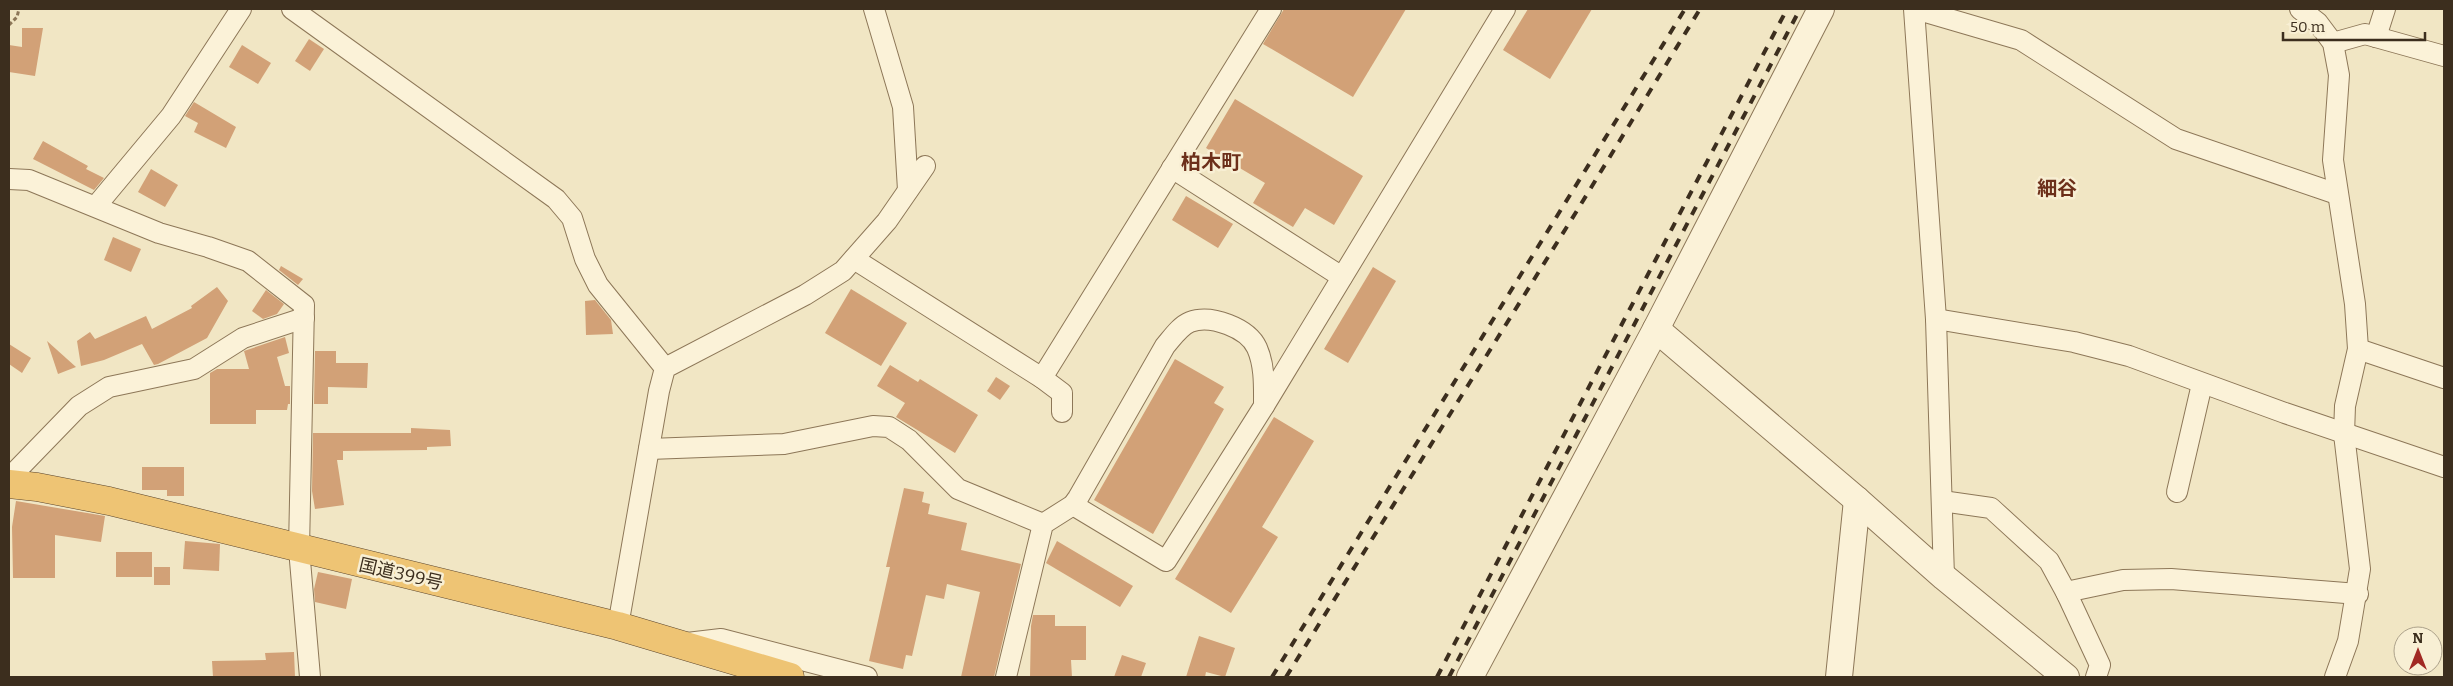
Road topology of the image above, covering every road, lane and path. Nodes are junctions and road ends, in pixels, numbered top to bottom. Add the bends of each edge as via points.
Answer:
1 (19, 9) edge
2 (241, 9) edge
3 (292, 9) edge
4 (874, 9) edge
5 (1271, 9) edge
6 (1506, 9) edge
7 (1821, 9) edge
8 (1914, 9) edge
9 (2300, 9) edge
10 (2385, 9) edge
11 (9, 25) edge
12 (2376, 37) junction
13 (2333, 43) junction
14 (2444, 56) edge
15 (925, 166) dead end
16 (1172, 168) junction
17 (9, 179) edge
18 (908, 190) junction
19 (2337, 194) junction
20 (96, 206) junction
21 (854, 259) junction
22 (1342, 277) junction
23 (304, 318) junction
24 (1936, 319) junction
25 (1656, 329) junction
26 (2358, 349) junction
27 (665, 368) junction
28 (1042, 378) junction
29 (2444, 378) edge
30 (2202, 384) junction
31 (1264, 406) junction
32 (1062, 412) dead end
33 (2344, 434) junction
34 (649, 448) junction
35 (2444, 467) edge
36 (10, 484) edge
37 (2177, 492) dead end
38 (1857, 500) junction
39 (1942, 502) junction
40 (1073, 505) junction
41 (1043, 524) junction
42 (299, 549) junction
43 (1944, 577) junction
44 (2358, 594) junction
45 (2068, 596) junction
46 (618, 626) junction
47 (680, 644) junction
48 (310, 677) edge
49 (790, 677) edge
50 (868, 677) edge
51 (1006, 677) edge
52 (1470, 677) edge
53 (1839, 677) edge
54 (2066, 677) edge
55 (2096, 677) edge
56 (2335, 677) edge

1 - 11 path via 17,17
2 - 20 street via 171,116
3 - 27 street via 556,199 572,218 585,259 598,285
4 - 18 street via 903,107
5 - 16 street
6 - 22 street
7 - 25 street
8 - 19 street via 2021,40 2176,139
8 - 24 street
9 - 13 street via 2318,22
10 - 12 street
12 - 13 street via 2365,34
12 - 14 street
13 - 19 street via 2339,75 2333,160
15 - 18 street
16 - 22 street
16 - 28 street
17 - 20 street via 28,180
18 - 21 street via 887,221
19 - 26 street via 2355,304
20 - 23 street via 159,234 248,261 304,306
21 - 27 street via 844,271 805,295
21 - 28 street
22 - 31 street
23 - 36 street via 243,338 194,369 109,387 79,406 16,471
23 - 42 street
24 - 30 street via 2074,342 2129,356
24 - 39 street
25 - 38 street
25 - 52 street
26 - 29 street
26 - 33 street via 2345,406
27 - 34 street
28 - 32 street via 1062,393
30 - 33 street
30 - 37 street
31 - 40 street via 1166,561
31 - 40 street via 1263,367 1253,341 1242,331 1218,322 1190,322 1178,330 1165,346
33 - 35 street
33 - 44 street via 2360,569
34 - 41 street via 784,444 873,426 890,427 909,440 958,489
34 - 46 street
36 - 42 highway, 国道399号 via 109,501
38 - 43 street
38 - 53 street
39 - 43 street
39 - 45 street via 1991,508 2049,561
40 - 41 street
41 - 51 street
42 - 46 highway, 国道399号
42 - 48 street
43 - 54 street
44 - 45 street via 2171,579 2122,580 2066,592
44 - 56 street via 2348,641
45 - 55 street via 2100,666
46 - 47 highway, 国道399号
47 - 49 highway, 国道399号
47 - 50 street via 721,639

